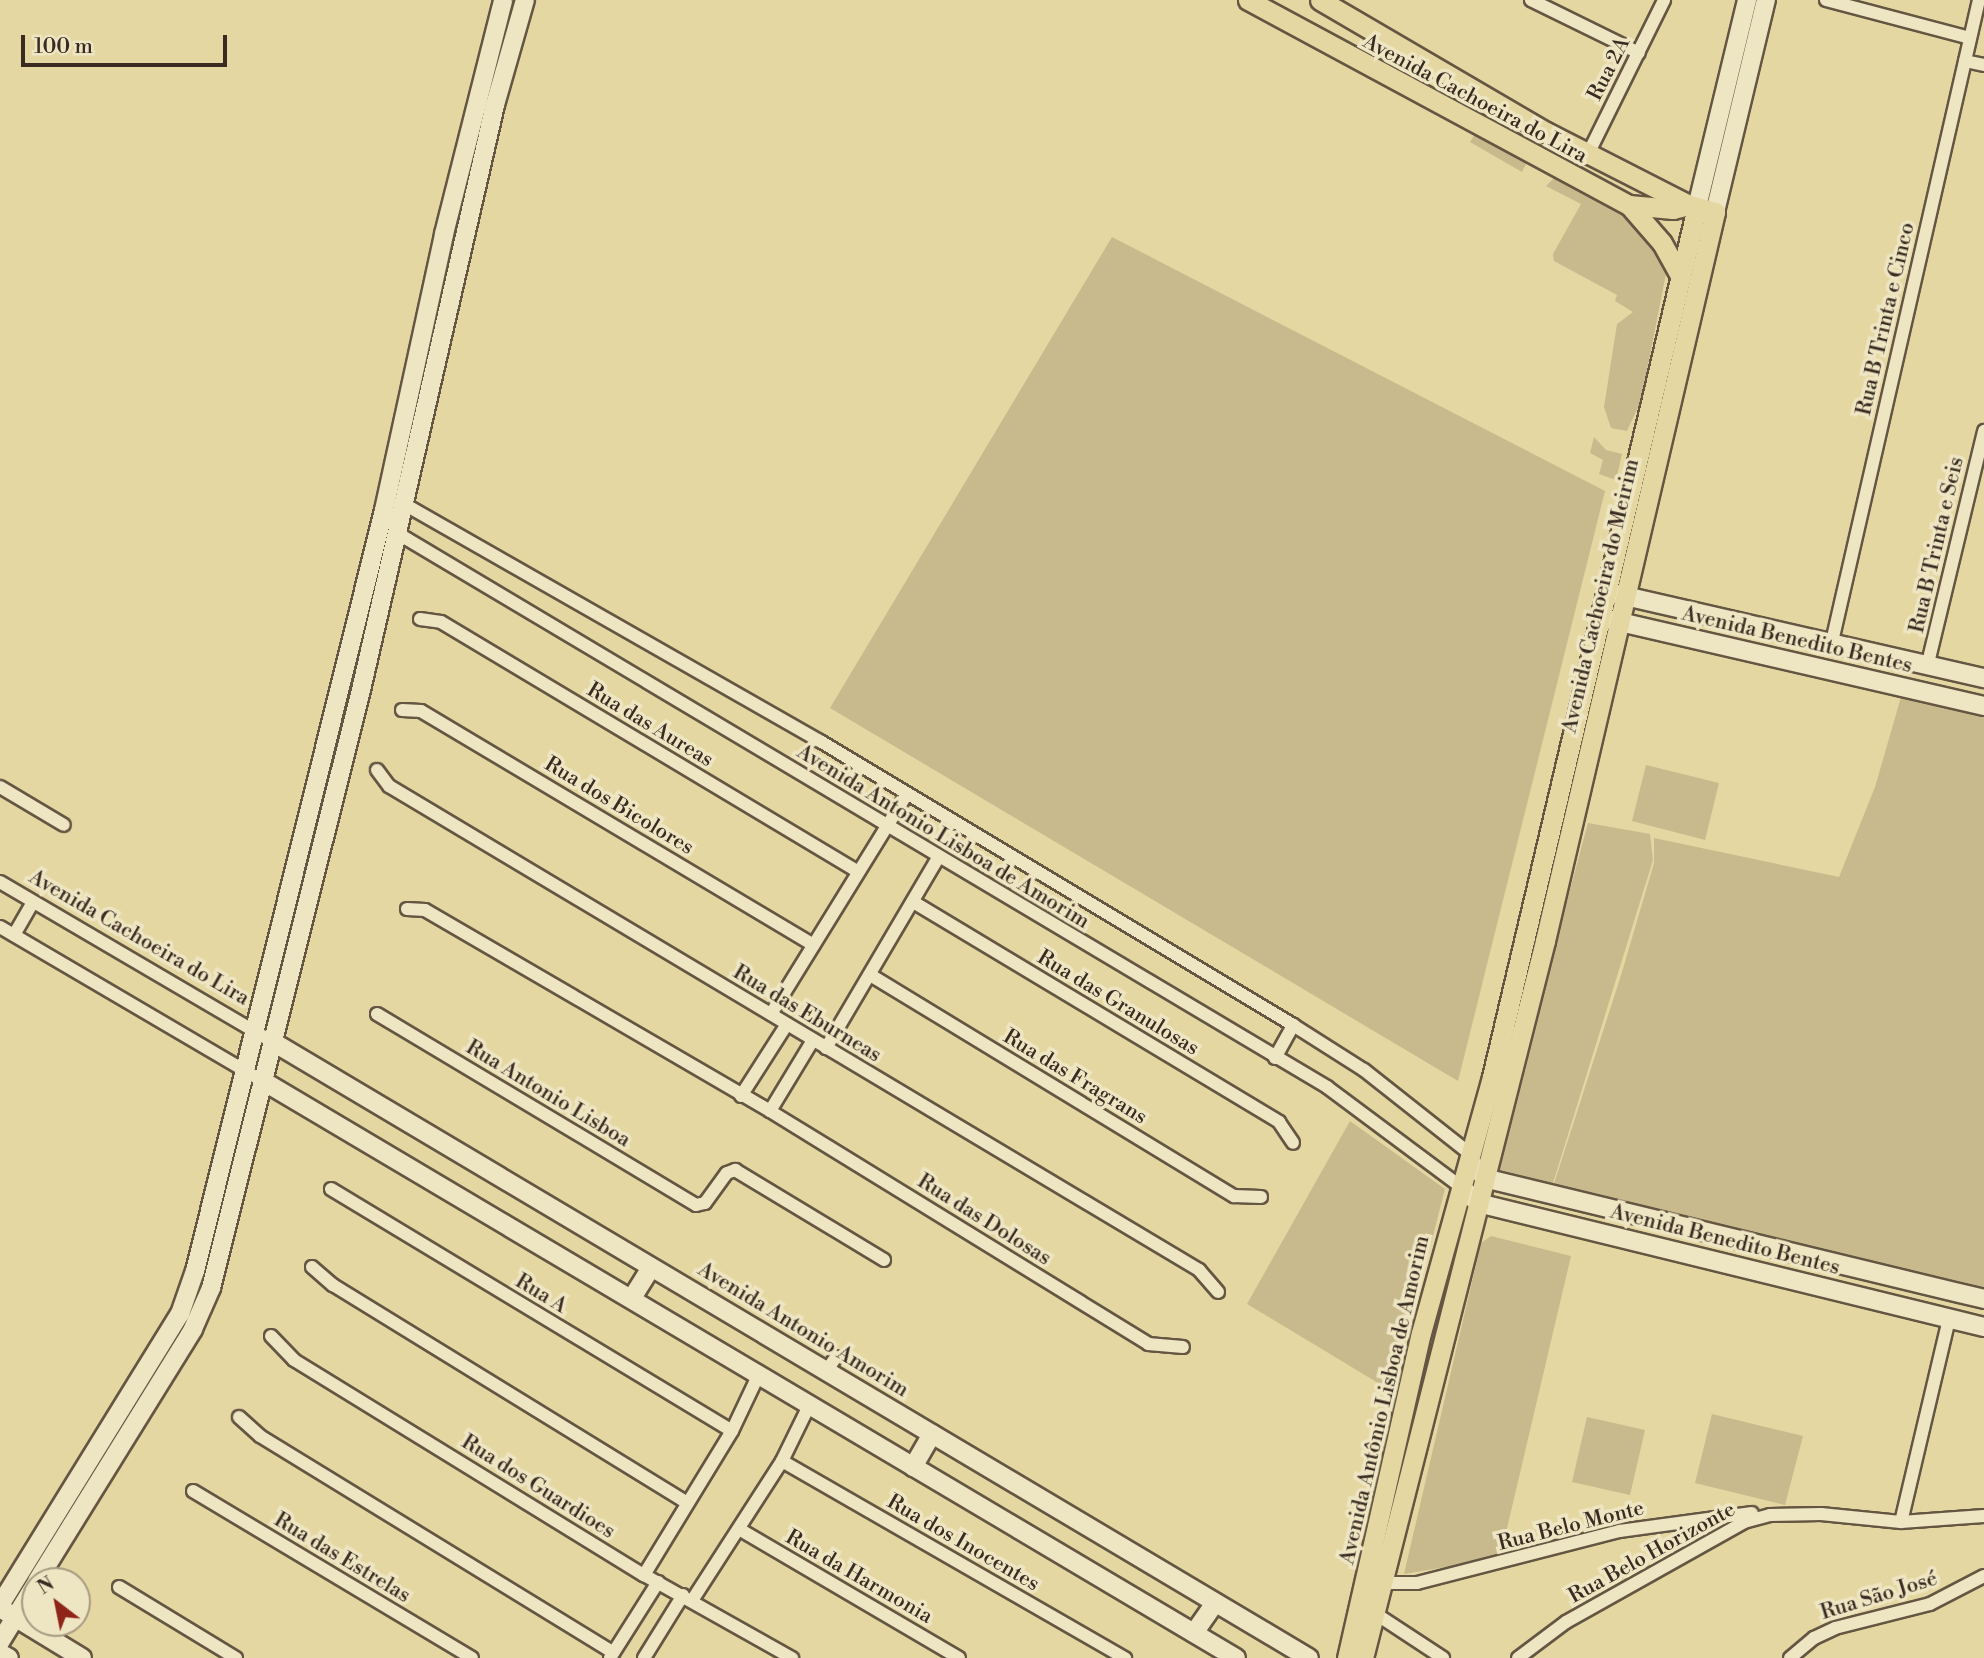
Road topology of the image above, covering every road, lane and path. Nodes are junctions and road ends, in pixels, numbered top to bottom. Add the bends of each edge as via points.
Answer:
1 (503, 0) edge
2 (526, 0) edge
3 (1248, 0) edge
4 (1320, 0) edge
5 (1531, 0) edge
6 (1664, 0) edge
7 (1747, 0) edge
8 (1766, 0) edge
9 (1826, 0) edge
10 (1979, 0) edge
11 (1970, 38) junction
12 (1639, 54) junction
13 (1965, 61) junction
14 (1984, 65) edge
15 (1588, 154) junction
16 (1649, 185) junction
17 (1632, 206) junction
18 (1700, 208) junction
19 (1679, 274) junction
20 (1984, 431) edge
21 (404, 504) junction
22 (397, 533) junction
23 (1615, 594) junction
24 (420, 619) dead end
25 (1608, 619) junction
26 (1831, 646) junction
27 (1927, 667) junction
28 (1983, 678) edge
29 (1980, 705) edge
30 (402, 710) dead end
31 (377, 769) dead end
32 (0, 787) edge
33 (908, 794) junction
34 (64, 825) dead end
35 (887, 827) junction
36 (938, 858) junction
37 (858, 872) junction
38 (0, 882) edge
39 (33, 902) junction
40 (915, 903) junction
41 (407, 909) dead end
42 (0, 927) edge
43 (14, 935) junction
44 (813, 945) junction
45 (872, 976) junction
46 (377, 1014) dead end
47 (771, 1014) junction
48 (787, 1024) junction
49 (1293, 1025) junction
50 (255, 1032) junction
51 (813, 1040) junction
52 (273, 1042) junction
53 (826, 1048) junction
54 (1275, 1058) junction
55 (246, 1070) junction
56 (263, 1081) junction
57 (741, 1096) junction
58 (770, 1111) junction
59 (1293, 1143) dead end
60 (1469, 1153) junction
61 (1484, 1178) junction
62 (1461, 1187) junction
63 (331, 1189) dead end
64 (1261, 1197) dead end
65 (1478, 1203) junction
66 (884, 1260) dead end
67 (312, 1267) dead end
68 (651, 1267) junction
69 (1218, 1292) dead end
70 (632, 1298) junction
71 (1984, 1300) edge
72 (1949, 1319) junction
73 (1984, 1327) edge
74 (271, 1336) dead end
75 (1182, 1347) dead end
76 (758, 1376) junction
77 (809, 1406) junction
78 (239, 1416) dead end
79 (732, 1431) junction
80 (932, 1434) junction
81 (782, 1461) junction
82 (913, 1467) junction
83 (194, 1492) dead end
84 (686, 1502) junction
85 (1770, 1515) junction
86 (1984, 1516) edge
87 (1901, 1522) junction
88 (739, 1529) junction
89 (46, 1567) edge
90 (644, 1574) junction
91 (1984, 1576) edge
92 (658, 1582) junction
93 (1381, 1583) junction
94 (119, 1587) dead end
95 (21, 1596) edge
96 (688, 1597) junction
97 (1215, 1603) junction
98 (5, 1610) edge
99 (1373, 1612) junction
100 (1194, 1633) junction
101 (0, 1642) edge
102 (0, 1653) edge
103 (612, 1655) edge
104 (9, 1658) edge
105 (82, 1658) edge
106 (236, 1658) edge
107 (471, 1658) edge
108 (644, 1658) edge
109 (792, 1658) edge
110 (959, 1658) edge
111 (1125, 1658) edge
112 (1236, 1658) edge
113 (1309, 1658) edge
114 (1347, 1658) edge
115 (1363, 1658) edge
116 (1443, 1658) edge
117 (1518, 1658) edge
118 (1790, 1658) edge

1 - 50 street
2 - 21 street via 495,105
3 - 17 main road, Avenida Cachoeira do Lira
4 - 15 main road, Avenida Cachoeira do Lira
5 - 12 street
6 - 12 street, Rua 2A
7 - 18 street, Avenida Cachoeira do Meirim
8 - 18 street, Avenida Cachoeira do Meirim
9 - 11 street
10 - 11 street, Rua B Trinta e Cinco
11 - 13 street, Rua B Trinta e Cinco
12 - 15 street, Rua 2A
13 - 14 street
13 - 26 street, Rua B Trinta e Cinco
15 - 16 main road, Avenida Cachoeira do Lira
16 - 17 main road via 1651,197
16 - 18 main road, Avenida Cachoeira do Lira
17 - 18 main road, Avenida Cachoeira do Lira
17 - 19 main road via 1662,243
18 - 19 main road, Avenida Cachoeira do Meirim
18 - 23 main road, Avenida Cachoeira do Meirim
19 - 23 main road, Avenida Cachoeira do Meirim
20 - 27 street, Rua B Trinta e Seis
21 - 22 street
21 - 33 street, Avenida Antonio Lisboa de Amorim
22 - 35 street, Avenida Antonio Lisboa de Amorim
22 - 52 street
23 - 25 main road, Avenida Cachoeira do Meirim
23 - 26 street, Avenida Benedito Bentes
24 - 37 street, Rua das Aureas via 441,622
25 - 29 street, Avenida Benedito Bentes
25 - 60 main road, Avenida Cachoeira do Meirim
25 - 61 main road, Avenida Cachoeira do Meirim via 1545,940
26 - 27 street, Avenida Benedito Bentes
27 - 28 street, Avenida Benedito Bentes
28 - 29 street
30 - 44 street, Rua dos Bicolores via 421,711
31 - 47 street, Rua das Eburneas via 389,786
32 - 34 street
33 - 35 street
33 - 49 street, Avenida Antonio Lisboa de Amorim
35 - 36 street, Avenida Antonio Lisboa de Amorim
35 - 37 street
36 - 40 street
36 - 54 street, Avenida Antonio Lisboa de Amorim
37 - 44 street
38 - 39 street, Avenida Cachoeira do Lira
39 - 43 street
39 - 50 street, Avenida Cachoeira do Lira
40 - 45 street
40 - 59 street, Rua das Granulosas via 1279,1122
41 - 57 street, Rua das Dolosas via 425,910
42 - 43 street
43 - 55 street
44 - 47 street
45 - 53 street
45 - 64 street, Rua das Fragrans via 1234,1196
46 - 66 street, Rua Antonio Lisboa via 699,1206 727,1172 735,1170
47 - 48 street, Rua das Eburneas
48 - 51 street, Rua das Eburneas
48 - 57 street
49 - 54 street
49 - 60 street, Avenida Antonio Lisboa de Amorim via 1364,1070
50 - 52 street, Avenida Cachoeira do Lira
50 - 55 street
51 - 53 street, Rua das Eburneas
51 - 58 street
52 - 56 street
52 - 68 street, Avenida Antonio Amorim
53 - 69 street, Rua das Eburneas via 1199,1270
54 - 62 street, Avenida Antonio Lisboa de Amorim via 1375,1120
55 - 56 street
55 - 98 street via 180,1314
56 - 70 street
56 - 89 street via 211,1289 193,1329
57 - 58 street, Rua das Dolosas
58 - 75 street, Rua das Dolosas via 1148,1344
60 - 61 street
60 - 62 main road, Avenida Antônio Lisboa de Amorim
61 - 65 main road, Avenida Cachoeira do Meirim
61 - 71 street, Avenida Benedito Bentes
62 - 65 street, Avenida Benedito Bentes
62 - 114 main road, Avenida Antônio Lisboa de Amorim via 1418,1345
63 - 79 street, Rua A
65 - 72 street, Avenida Benedito Bentes
65 - 93 main road, Avenida Antônio Lisboa de Amorim
67 - 84 street via 333,1285
68 - 70 street
68 - 80 street, Avenida Antonio Amorim via 831,1364
70 - 76 street
72 - 73 street, Avenida Benedito Bentes
72 - 87 street
74 - 90 street, Rua dos Guardioes via 294,1360
76 - 77 street
76 - 79 street
77 - 81 street
77 - 82 street
78 - 103 street via 260,1436
79 - 84 street
80 - 82 street
80 - 97 street, Avenida Antonio Amorim
81 - 88 street
81 - 111 street, Rua dos Inocentes
82 - 100 street
83 - 107 street, Rua das Estrelas
84 - 90 street
85 - 87 street, Rua Belo Horizonte via 1821,1514
85 - 93 street, Rua Belo Monte via 1730,1515 1620,1531 1427,1580
85 - 117 street, Rua Belo Horizonte via 1744,1521 1628,1585
86 - 87 street, Rua Belo Horizonte
88 - 96 street
88 - 110 street, Rua da Harmonia
90 - 92 street, Rua dos Guardioes
91 - 118 street, Rua São José via 1930,1604 1835,1628 1814,1637
92 - 96 street, Rua dos Guardioes
92 - 103 street
93 - 99 main road, Avenida Antônio Lisboa de Amorim
94 - 106 street
95 - 98 street
96 - 108 street
96 - 109 street, Rua dos Guardioes
97 - 100 street
97 - 113 street, Avenida Antonio Amorim
98 - 101 street
98 - 105 street
99 - 115 main road, Avenida Antônio Lisboa de Amorim
99 - 116 street
100 - 112 street
102 - 104 street

